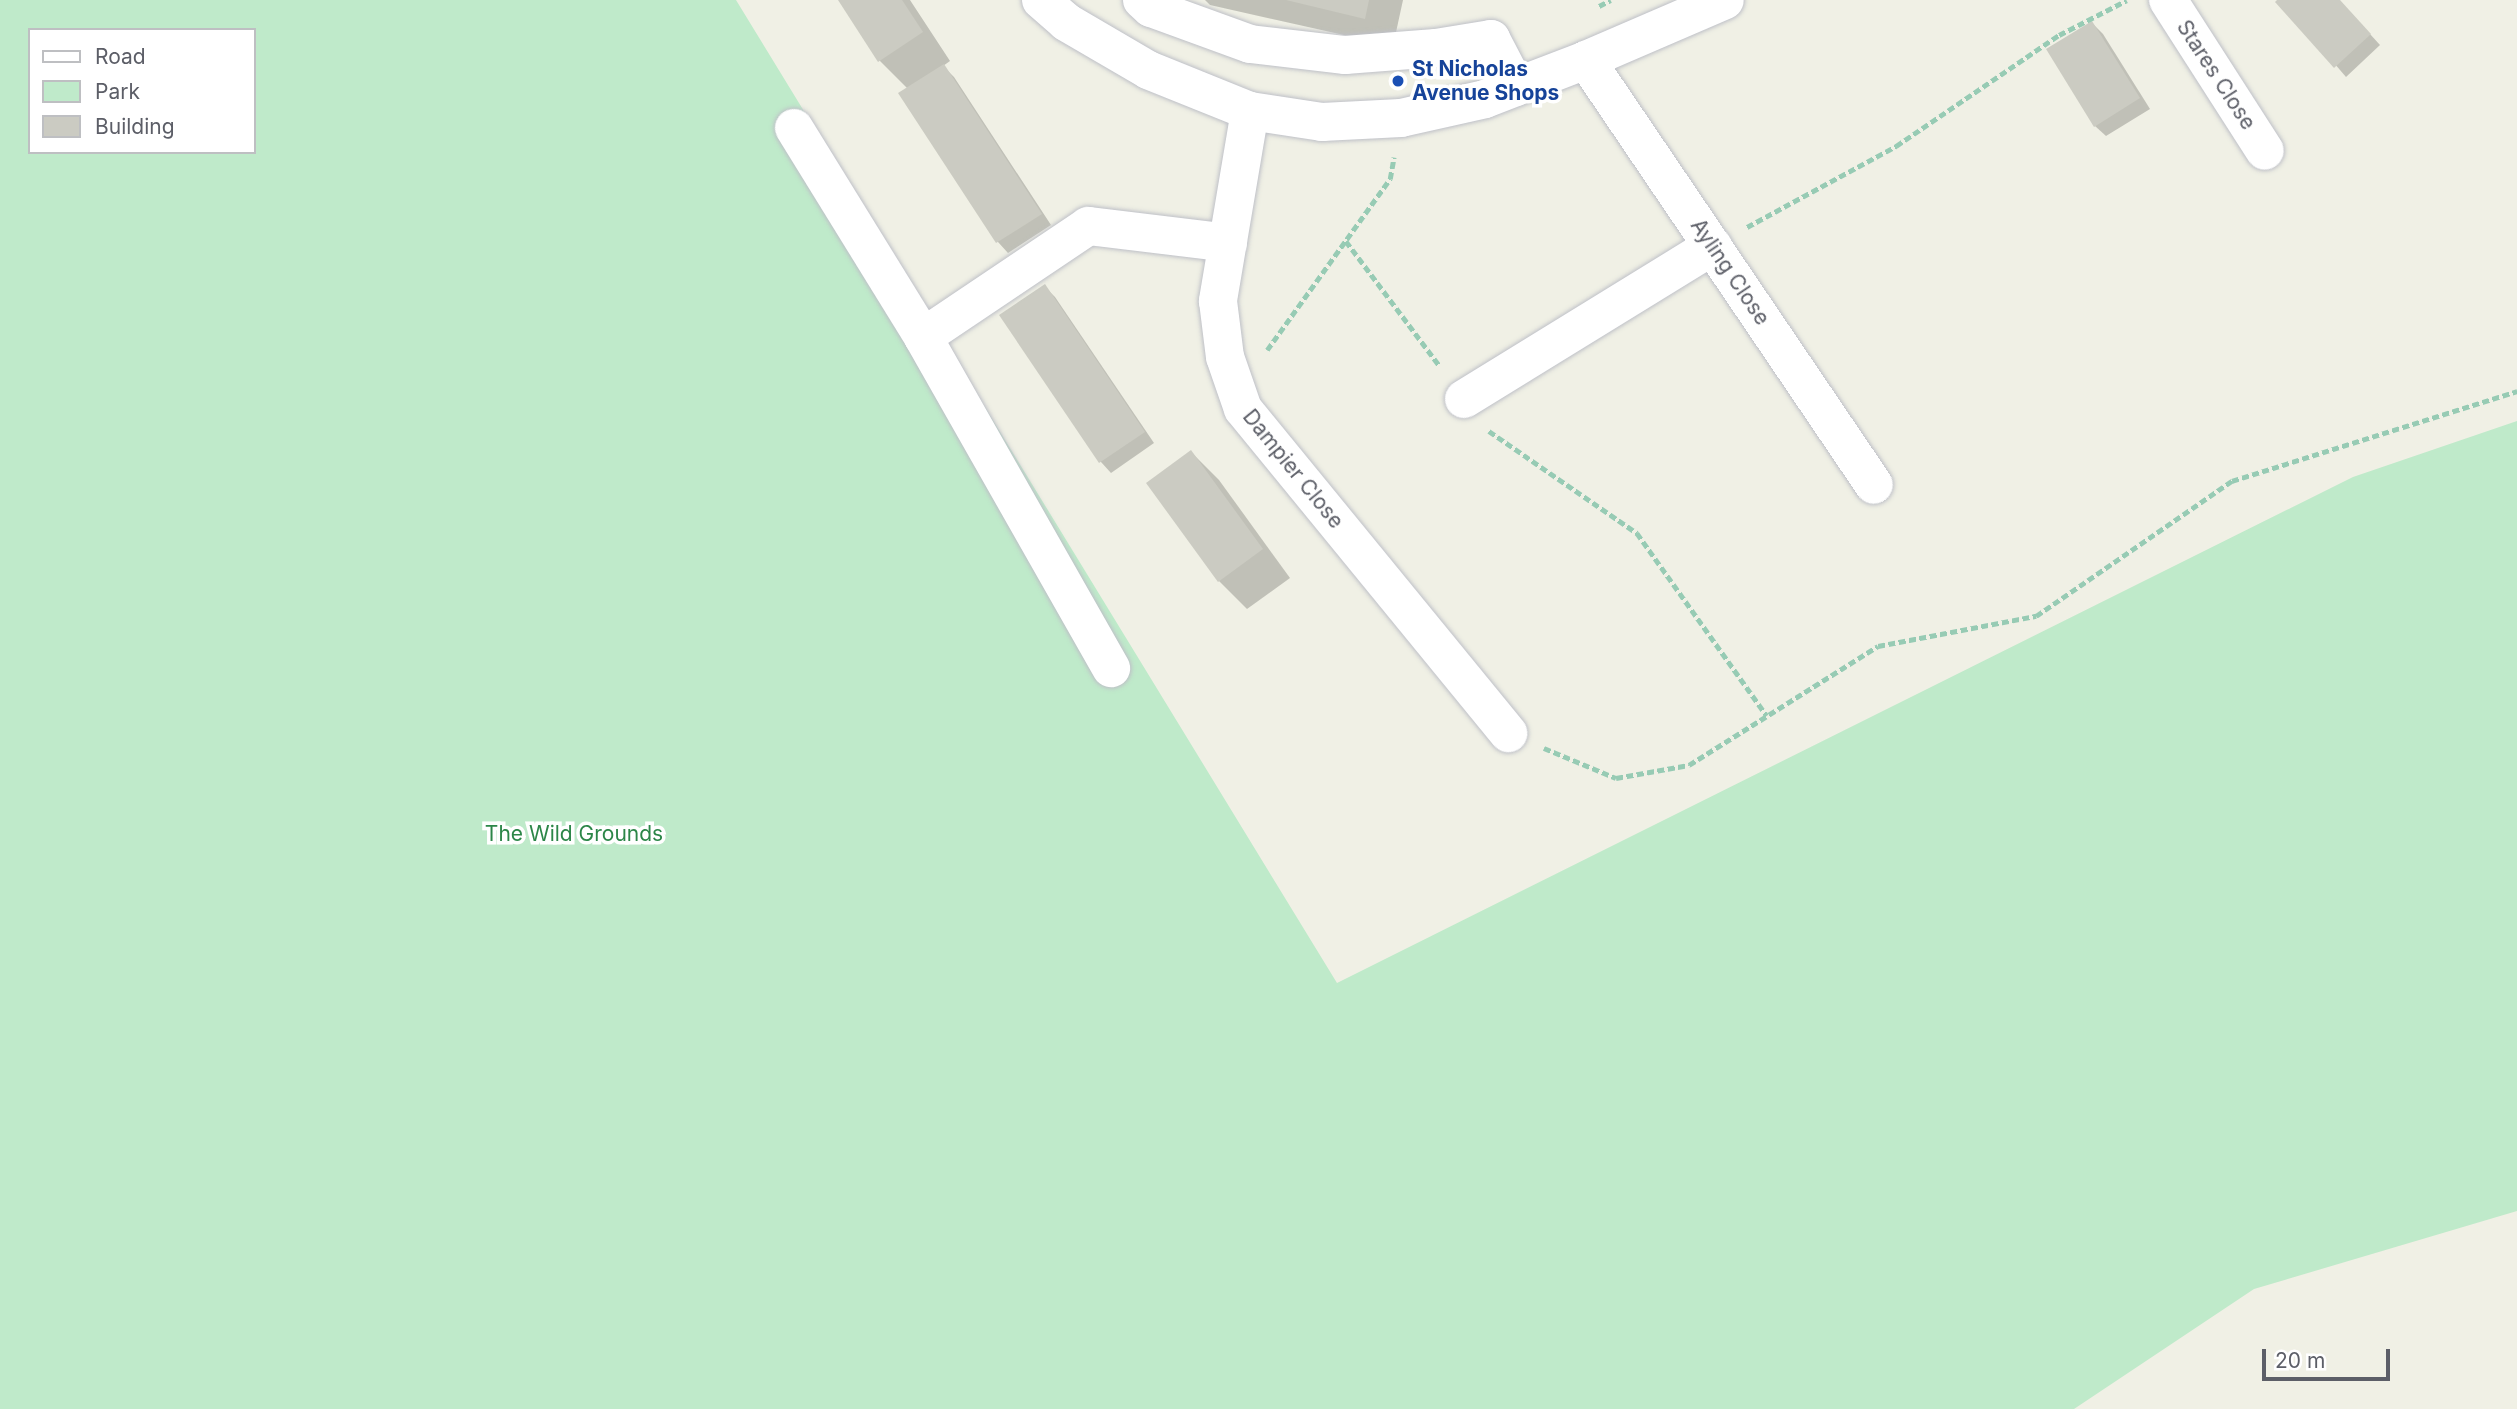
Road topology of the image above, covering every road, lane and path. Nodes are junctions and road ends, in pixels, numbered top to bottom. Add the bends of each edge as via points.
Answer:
1 (1041, 0) edge
2 (1142, 0) edge
3 (1725, 0) edge
4 (2127, 0) edge
5 (2168, 0) edge
6 (1586, 60) junction
7 (1516, 87) junction
8 (1251, 111) junction
9 (1401, 118) junction
10 (794, 128) dead end
11 (2265, 151) dead end
12 (1346, 241) junction
13 (1228, 243) junction
14 (1713, 246) junction
15 (923, 337) junction
16 (2517, 391) edge
17 (1237, 392) junction
18 (1464, 399) junction
19 (1874, 485) dead end
20 (1111, 668) dead end
21 (1767, 716) junction
22 (1508, 733) joint

1 - 8 street via 1066,22 1148,70
2 - 7 street via 1151,8 1250,44 1345,55 1491,39
3 - 6 street
4 - 14 path via 2059,35 1896,146
5 - 11 street, Stares Close
6 - 7 street
6 - 14 street, Ayling Close
7 - 9 street via 1485,99
8 - 9 street via 1322,122
8 - 13 street, Dampier Close
9 - 12 path via 1390,179
10 - 15 street
12 - 17 path
12 - 18 path
13 - 15 street via 1088,226
13 - 17 street, Dampier Close via 1218,301 1225,357
14 - 18 street
14 - 19 street, Ayling Close
15 - 20 street
16 - 21 path via 2232,481 2036,616 1878,646
17 - 22 street, Dampier Close via 1243,409
18 - 21 path via 1488,430 1637,533
21 - 22 path via 1689,765 1616,778

